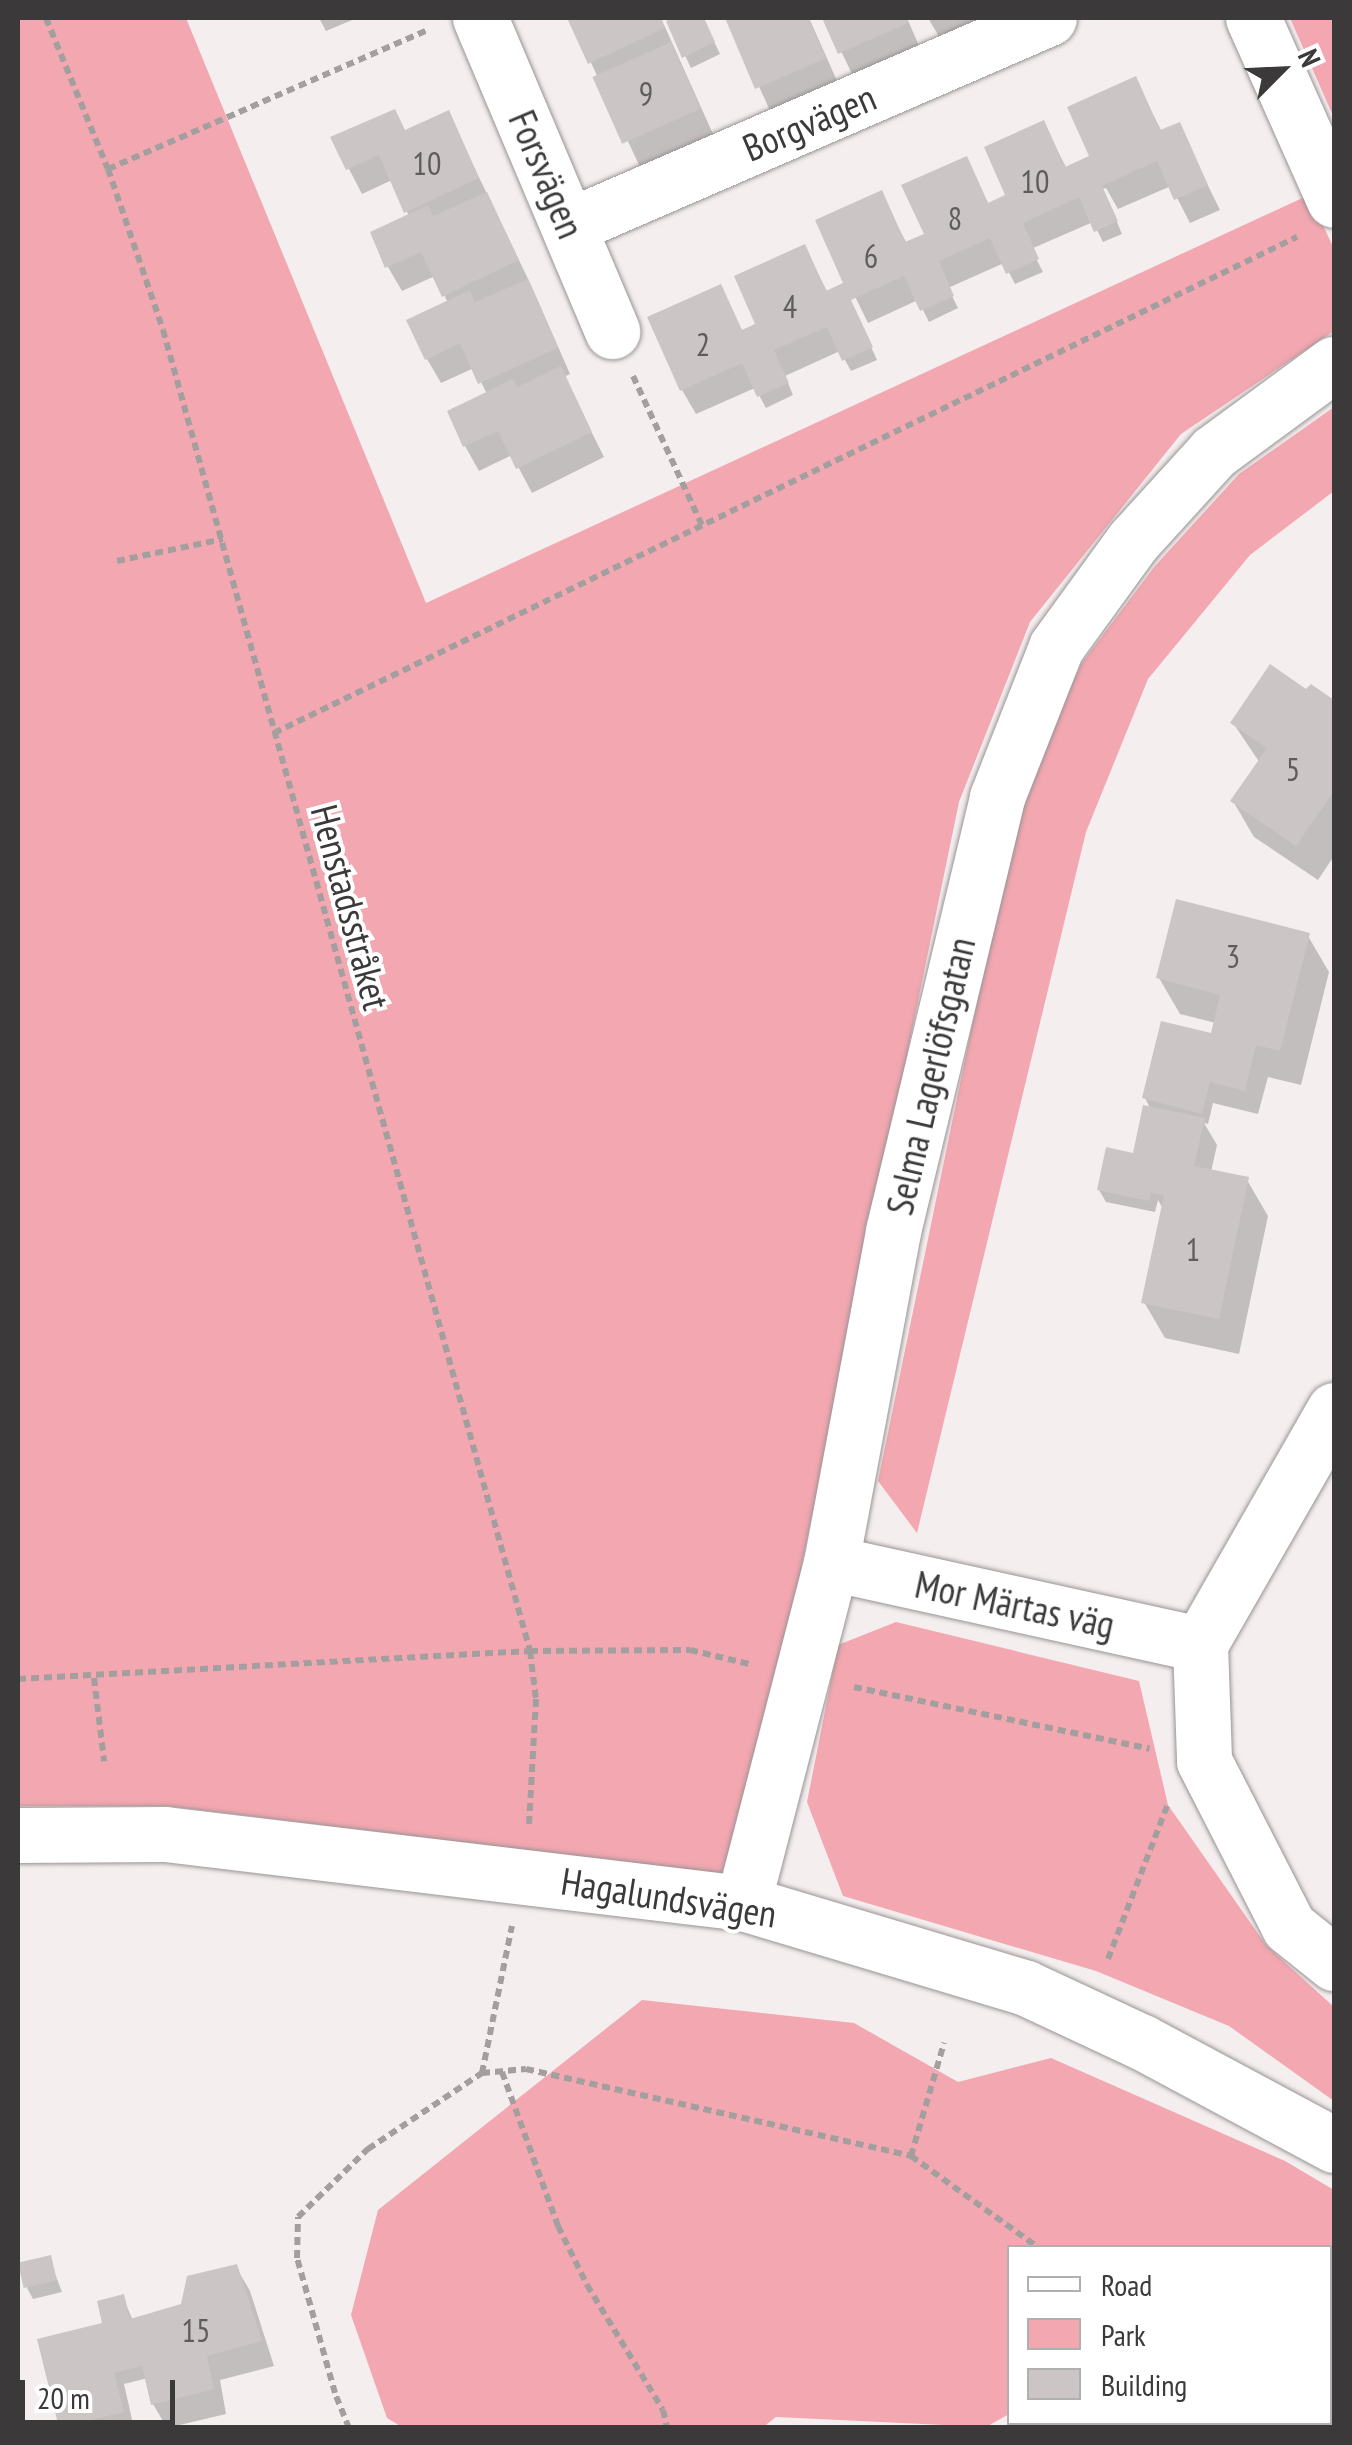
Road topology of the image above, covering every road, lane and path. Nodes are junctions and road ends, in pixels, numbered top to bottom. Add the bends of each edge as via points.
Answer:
1 (46, 18) edge
2 (1048, 18) edge
3 (1253, 18) edge
4 (458, 22) edge
5 (108, 169) junction
6 (1317, 218) edge
7 (570, 226) junction
8 (612, 331) joint
9 (1334, 364) edge
10 (702, 524) junction
11 (223, 539) junction
12 (117, 561) dead end
13 (274, 734) junction
14 (1334, 1410) edge
15 (831, 1564) junction
16 (1200, 1644) junction
17 (530, 1651) junction
18 (800, 1676) junction
19 (94, 1678) junction
20 (18, 1679) edge
21 (1195, 1759) junction
22 (104, 1761) dead end
23 (529, 1825) dead end
24 (18, 1835) edge
25 (743, 1903) junction
26 (513, 1920) dead end
27 (1108, 1959) dead end
28 (1334, 1963) edge
29 (944, 2042) dead end
30 (502, 2072) junction
31 (482, 2073) junction
32 (1334, 2145) edge
33 (911, 2156) junction
34 (1035, 2245) edge
35 (349, 2428) edge
36 (667, 2428) edge

1 - 5 path, Henstadsstråket
2 - 7 street, Borgvägen
3 - 6 street
4 - 5 path
4 - 7 street, Forsvägen
5 - 11 path, Henstadsstråket
6 - 10 path
7 - 8 street, Forsvägen
8 - 10 path
9 - 15 street, Selma Lagerlöfsgatan via 1214,452 1134,541 1056,647 997,797 894,1232
10 - 13 path
11 - 12 path
11 - 13 path, Henstadsstråket
13 - 17 path, Henstadsstråket
14 - 16 street
15 - 16 street, Mor Märtas väg
15 - 18 street, Selma Lagerlöfsgatan
16 - 21 street
17 - 18 path via 690,1650
17 - 19 path
17 - 23 path, Henstadsstråket via 536,1699
18 - 21 path
18 - 25 street, Selma Lagerlöfsgatan
19 - 20 path
19 - 22 path
21 - 27 path
21 - 28 street via 1289,1926
24 - 25 street, Hagalundsvägen via 166,1834
25 - 32 street, Hagalundsvägen via 1026,1988
26 - 31 path
29 - 33 path
30 - 31 path
30 - 33 path via 526,2069
30 - 36 path via 558,2226 663,2410
31 - 35 path via 368,2149 298,2216 297,2258
33 - 34 path

